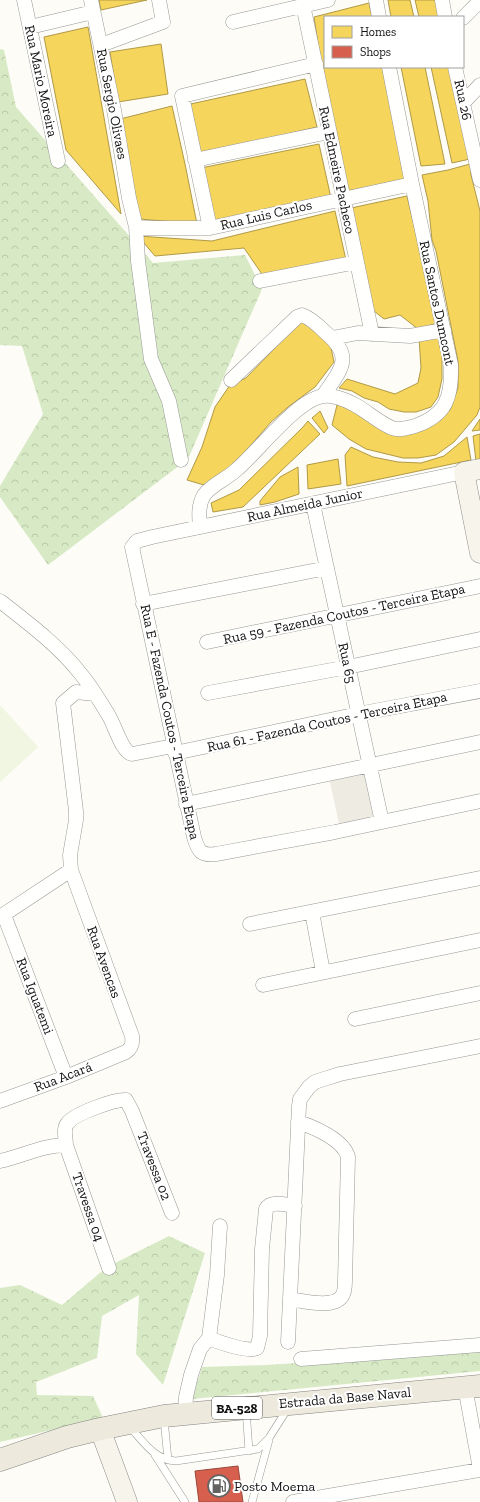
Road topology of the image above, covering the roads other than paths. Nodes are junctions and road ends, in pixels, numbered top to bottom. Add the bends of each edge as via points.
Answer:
1 (24, 0) edge
2 (159, 0) edge
3 (328, 0) edge
4 (376, 0) edge
5 (442, 0) edge
6 (480, 1) edge
7 (303, 5) junction
8 (92, 6) edge
9 (379, 16) edge
10 (445, 16) edge
11 (464, 17) edge
12 (233, 22) dead end
13 (30, 27) junction
14 (101, 45) junction
15 (316, 64) junction
16 (389, 68) edge
17 (455, 68) edge
18 (480, 85) edge
19 (463, 103) junction
20 (329, 132) junction
21 (195, 160) junction
22 (58, 162) dead end
23 (480, 177) edge
24 (412, 184) junction
25 (344, 198) junction
26 (136, 226) junction
27 (210, 228) junction
28 (357, 262) junction
29 (260, 281) dead end
30 (444, 330) junction
31 (372, 334) junction
32 (332, 338) junction
33 (231, 380) dead end
34 (322, 396) junction
35 (181, 460) dead end
36 (472, 471) edge
37 (313, 504) junction
38 (200, 527) junction
39 (132, 547) joint
40 (480, 553) edge
41 (327, 568) junction
42 (480, 586) edge
43 (0, 601) edge
44 (143, 604) junction
45 (337, 616) junction
46 (480, 639) edge
47 (207, 642) dead end
48 (348, 667) junction
49 (480, 691) edge
50 (208, 693) dead end
51 (95, 694) junction
52 (358, 714) junction
53 (480, 742) edge
54 (174, 749) junction
55 (370, 766) junction
56 (480, 801) edge
57 (186, 804) junction
58 (382, 822) junction
59 (71, 870) junction
60 (480, 878) edge
61 (312, 912) junction
62 (2, 916) edge
63 (250, 924) dead end
64 (480, 940) edge
65 (323, 972) junction
66 (263, 985) dead end
67 (480, 993) edge
68 (355, 1019) dead end
69 (480, 1046) edge
70 (126, 1052) joint
71 (66, 1077) junction
72 (0, 1101) edge
73 (298, 1122) junction
74 (66, 1145) junction
75 (0, 1161) edge
76 (295, 1206) junction
77 (172, 1213) dead end
78 (220, 1226) dead end
79 (109, 1268) dead end
80 (290, 1299) junction
81 (209, 1338) junction
82 (288, 1342) dead end
83 (480, 1345) edge
84 (301, 1359) dead end
85 (472, 1386) edge
86 (292, 1403) junction
87 (246, 1407) junction
88 (185, 1413) junction
89 (164, 1416) junction
90 (126, 1423) junction
91 (100, 1429) junction
92 (269, 1438) junction
93 (38, 1447) junction
94 (249, 1451) junction
95 (154, 1453) junction
96 (0, 1460) edge
97 (168, 1460) junction
98 (480, 1470) edge
99 (0, 1473) edge
100 (126, 1502) edge
101 (185, 1502) edge
102 (252, 1502) edge
103 (293, 1502) edge

1 - 13 street, Rua Mario Moreira
2 - 14 street via 163,22
3 - 7 street
4 - 9 street
5 - 10 street
6 - 11 street
7 - 12 street
7 - 15 street, Rua Edmeire Pacheco
8 - 13 street
8 - 14 street, Rua Sergio Olivaes
13 - 22 street, Rua Mario Moreira
14 - 26 street, Rua Sergio Olivaes
15 - 20 street, Rua Edmeire Pacheco
15 - 21 street via 182,96
16 - 24 street, Rua Santos Dumcont
17 - 19 street, Rua 26
18 - 19 street
19 - 23 street, Rua 26
20 - 21 street
20 - 25 street, Rua Edmeire Pacheco
21 - 27 street
24 - 25 street, Rua Luis Carlos
24 - 30 street, Rua Santos Dumcont
25 - 27 street, Rua Luis Carlos
25 - 28 street, Rua Edmeire Pacheco
26 - 27 street, Rua Luis Carlos
26 - 35 street via 151,359 169,401
28 - 29 street
28 - 31 street, Rua Edmeire Pacheco
30 - 31 street via 410,336
30 - 34 street, Rua Santos Dumcont via 451,365 450,389 444,408 429,421 398,430 347,400 329,395
31 - 32 street via 349,334
32 - 33 street via 304,316 300,316
32 - 34 street via 342,351 342,365
34 - 38 street via 314,398 297,411 235,471 205,494 199,511
36 - 37 street, Rua Almeida Junior
36 - 40 main road
37 - 38 street, Rua Almeida Junior
37 - 41 street, Rua 65
38 - 39 street, Rua Almeida Junior via 146,538
39 - 44 street, Rua E - Fazenda Coutos - Terceira Etapa
41 - 44 street
41 - 45 street, Rua 65
42 - 45 street, Rua 59 - Fazenda Coutos - Terceira Etapa
43 - 51 street via 30,624 74,665
44 - 54 street, Rua E - Fazenda Coutos - Terceira Etapa
45 - 47 street, Rua 59 - Fazenda Coutos - Terceira Etapa
45 - 48 street, Rua 65
46 - 48 street
48 - 50 street
48 - 52 street, Rua 65
49 - 52 street, Rua 61 - Fazenda Coutos - Terceira Etapa
51 - 54 street, Rua 61 - Fazenda Coutos - Terceira Etapa via 128,753
51 - 59 street, Rua Avencas via 76,692 63,703 76,811 70,855
52 - 54 street, Rua 61 - Fazenda Coutos - Terceira Etapa
52 - 55 street, Rua 65
53 - 55 street
54 - 57 street, Rua E - Fazenda Coutos - Terceira Etapa
55 - 57 street
55 - 58 street, Rua 65
56 - 58 street, Rua E - Fazenda Coutos - Terceira Etapa
57 - 58 street, Rua E - Fazenda Coutos - Terceira Etapa via 196,845 202,853 208,855
59 - 62 street
59 - 70 street, Rua Avencas via 132,1036 131,1047
60 - 61 street
61 - 63 street
61 - 65 street
62 - 71 street, Rua Iguatemi
64 - 65 street
65 - 66 street
67 - 68 street
69 - 73 street via 340,1074 315,1082 300,1099
70 - 71 street, Rua Acará
71 - 72 street, Rua Acará
73 - 76 street
73 - 80 street via 334,1140 347,1152 345,1281 343,1295 335,1302 328,1304
74 - 75 street via 55,1145
74 - 77 street, Travessa 02 via 67,1123 80,1115 122,1099 126,1100
74 - 79 street, Travessa 04
76 - 80 street
76 - 81 street via 272,1204 266,1209 262,1249 260,1336 257,1348 246,1349
78 - 81 street
80 - 82 street
81 - 88 street via 200,1349 186,1397
83 - 84 street
85 - 86 main road, Estrada da Base Naval / BA-528
85 - 98 street
86 - 87 main road, Estrada da Base Naval / BA-528
86 - 92 lane
87 - 88 main road, Estrada da Base Naval / BA-528
87 - 94 lane
88 - 89 main road, Estrada da Base Naval / BA-528
89 - 90 main road, Estrada da Base Naval / BA-528
89 - 97 lane
90 - 91 main road, Estrada da Base Naval / BA-528
90 - 95 lane
91 - 93 main road, Estrada da Base Naval / BA-528
91 - 100 main road
92 - 94 lane via 258,1449
92 - 102 lane
93 - 96 main road, Estrada da Base Naval / BA-528
93 - 99 main road
94 - 97 lane
95 - 97 lane
95 - 101 lane
98 - 103 street

